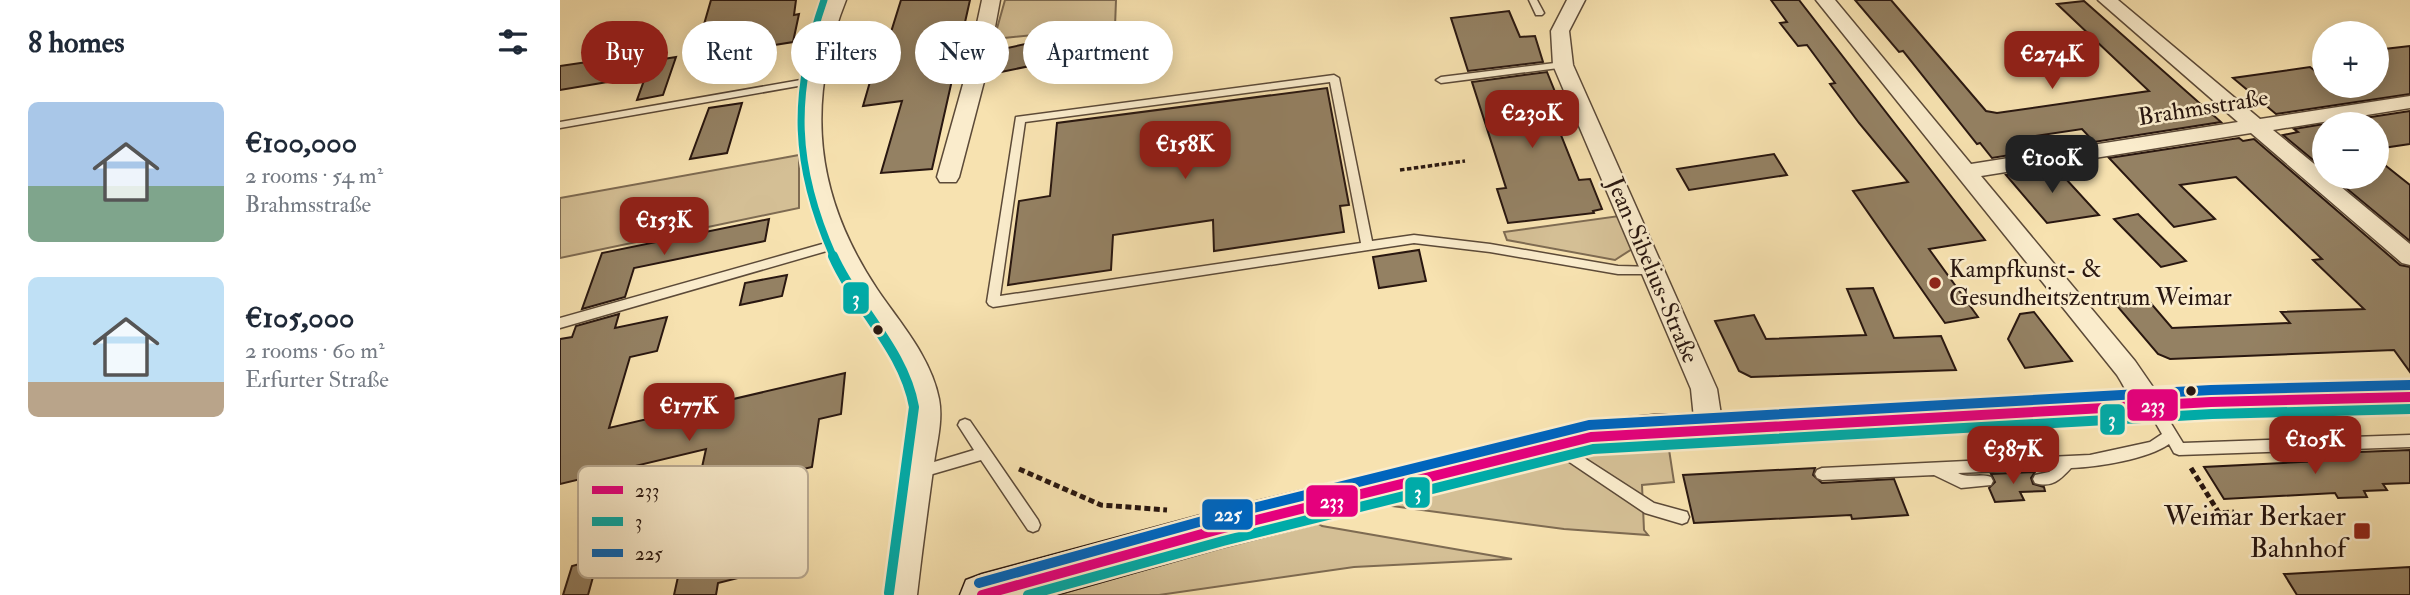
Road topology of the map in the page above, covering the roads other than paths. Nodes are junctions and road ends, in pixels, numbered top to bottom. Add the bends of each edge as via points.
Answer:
1 (837, 0) edge
2 (991, 0) edge
3 (1533, 0) edge
4 (1576, 0) edge
5 (1825, 0) edge
6 (2107, 0) edge
7 (1539, 13) dead end
8 (829, 21) edge
9 (1563, 65) junction
10 (1441, 80) dead end
11 (795, 84) edge
12 (812, 84) edge
13 (2410, 102) edge
14 (560, 125) edge
15 (2254, 126) junction
16 (1964, 172) junction
17 (948, 177) dead end
18 (840, 243) junction
19 (1367, 246) junction
20 (2410, 257) edge
21 (1655, 271) junction
22 (560, 323) edge
23 (2410, 397) edge
24 (2162, 421) junction
25 (965, 425) dead end
26 (1709, 428) junction
27 (2410, 441) edge
28 (1555, 445) junction
29 (984, 453) junction
30 (2067, 463) junction
31 (1935, 468) junction
32 (919, 472) junction
33 (1822, 474) dead end
34 (2040, 479) dead end
35 (1986, 481) dead end
36 (1682, 517) dead end
37 (1033, 525) dead end
38 (901, 595) edge
39 (982, 595) edge

1 - 8 street
2 - 17 street
3 - 7 lane
4 - 9 street, Jean-Sibelius-Straße via 1560,26 1557,43
5 - 16 street
6 - 15 street
9 - 10 lane
9 - 21 street, Jean-Sibelius-Straße
11 - 14 lane
12 - 18 street via 814,171
13 - 15 street, Brahmsstraße
15 - 16 street, Brahmsstraße
15 - 20 street
16 - 24 street via 2126,368
18 - 22 lane
18 - 32 street via 918,374 926,401
19 - 19 lane via 1334,78 1020,119 993,303
19 - 21 lane via 1414,239 1618,270
21 - 26 street, Jean-Sibelius-Straße via 1704,389
23 - 24 street via 2358,396
24 - 26 street
24 - 27 lane via 2179,450
24 - 30 lane via 2154,447
25 - 29 lane
26 - 28 street via 1621,433
28 - 36 lane via 1650,508
28 - 39 street via 1220,529
29 - 32 lane
29 - 37 lane
30 - 31 lane
30 - 34 lane via 2053,478
31 - 33 lane
31 - 35 lane via 1961,482
32 - 38 street

